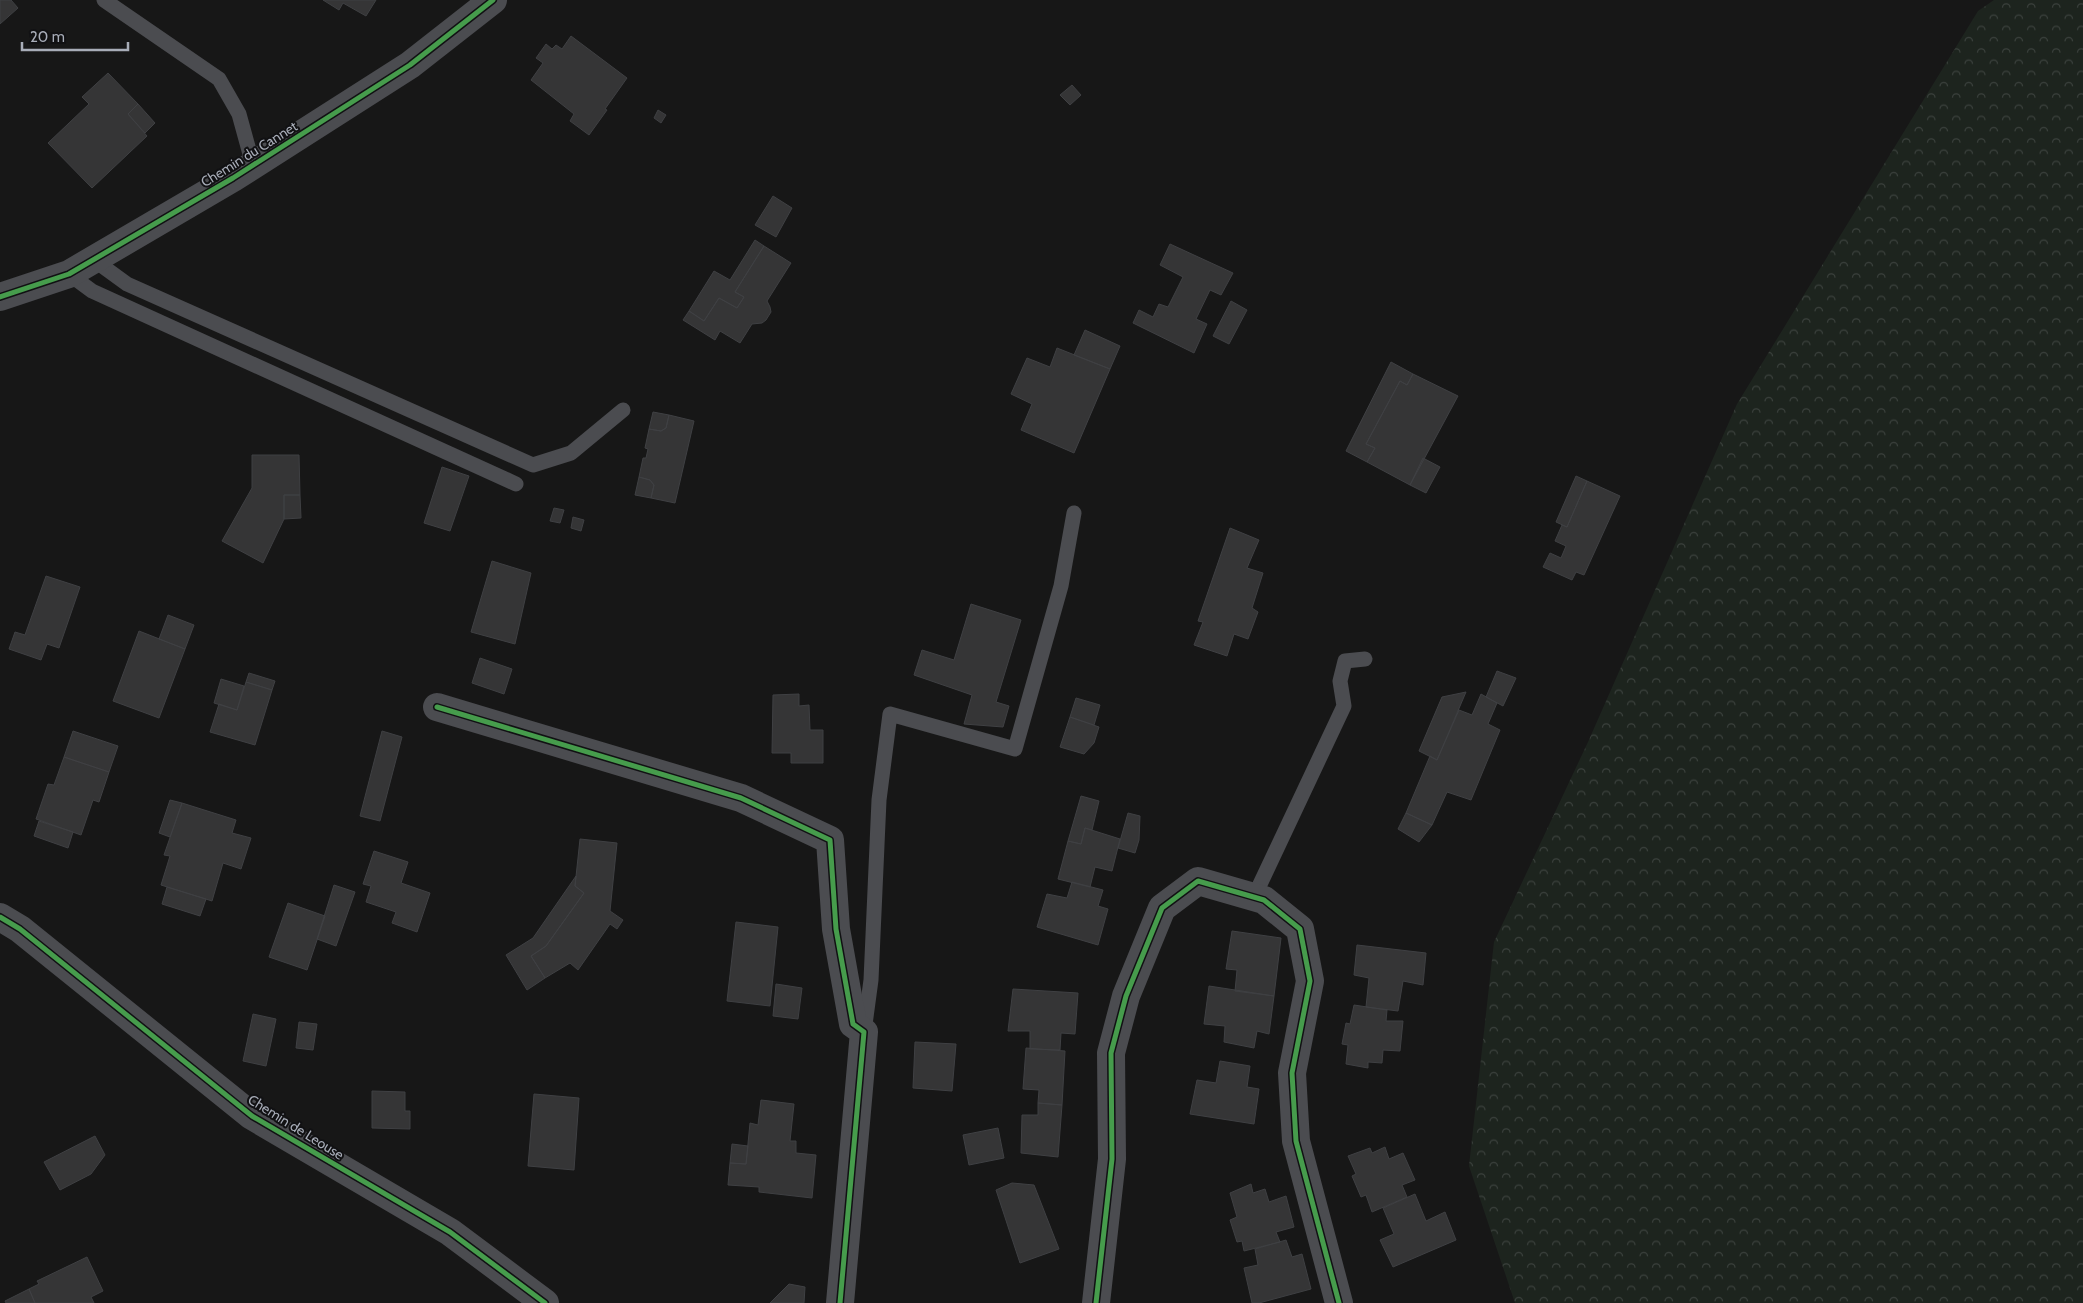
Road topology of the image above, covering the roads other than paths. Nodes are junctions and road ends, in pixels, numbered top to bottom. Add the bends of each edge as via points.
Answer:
1 (104, 0) edge
2 (493, 0) edge
3 (253, 165) junction
4 (94, 260) junction
5 (69, 274) junction
6 (0, 298) edge
7 (623, 410) dead end
8 (516, 484) dead end
9 (1074, 513) dead end
10 (1365, 659) dead end
11 (437, 707) dead end
12 (1254, 897) junction
13 (0, 917) edge
14 (864, 1032) junction
15 (545, 1303) edge
16 (840, 1303) edge
17 (1096, 1303) edge
18 (1339, 1303) edge

1 - 3 lane via 219,79 239,114
2 - 3 street, Chemin du Cannet via 410,65
3 - 4 street, Chemin du Cannet
4 - 5 street, Chemin du Cannet
4 - 7 lane via 127,284 533,465 571,453
5 - 6 street, Chemin du Cannet
5 - 8 lane via 92,291
9 - 14 lane via 1061,586 1015,749 890,714 879,800 872,980
10 - 12 lane via 1345,661 1340,681 1344,706
11 - 14 street via 740,798 830,840 836,929 853,1024
12 - 17 street via 1198,881 1162,908 1126,996 1111,1052 1112,1159
12 - 18 street via 1264,900 1300,929 1310,981 1292,1073 1296,1140
13 - 15 street, Chemin de Leouse via 20,929 252,1116 450,1232
14 - 16 street

